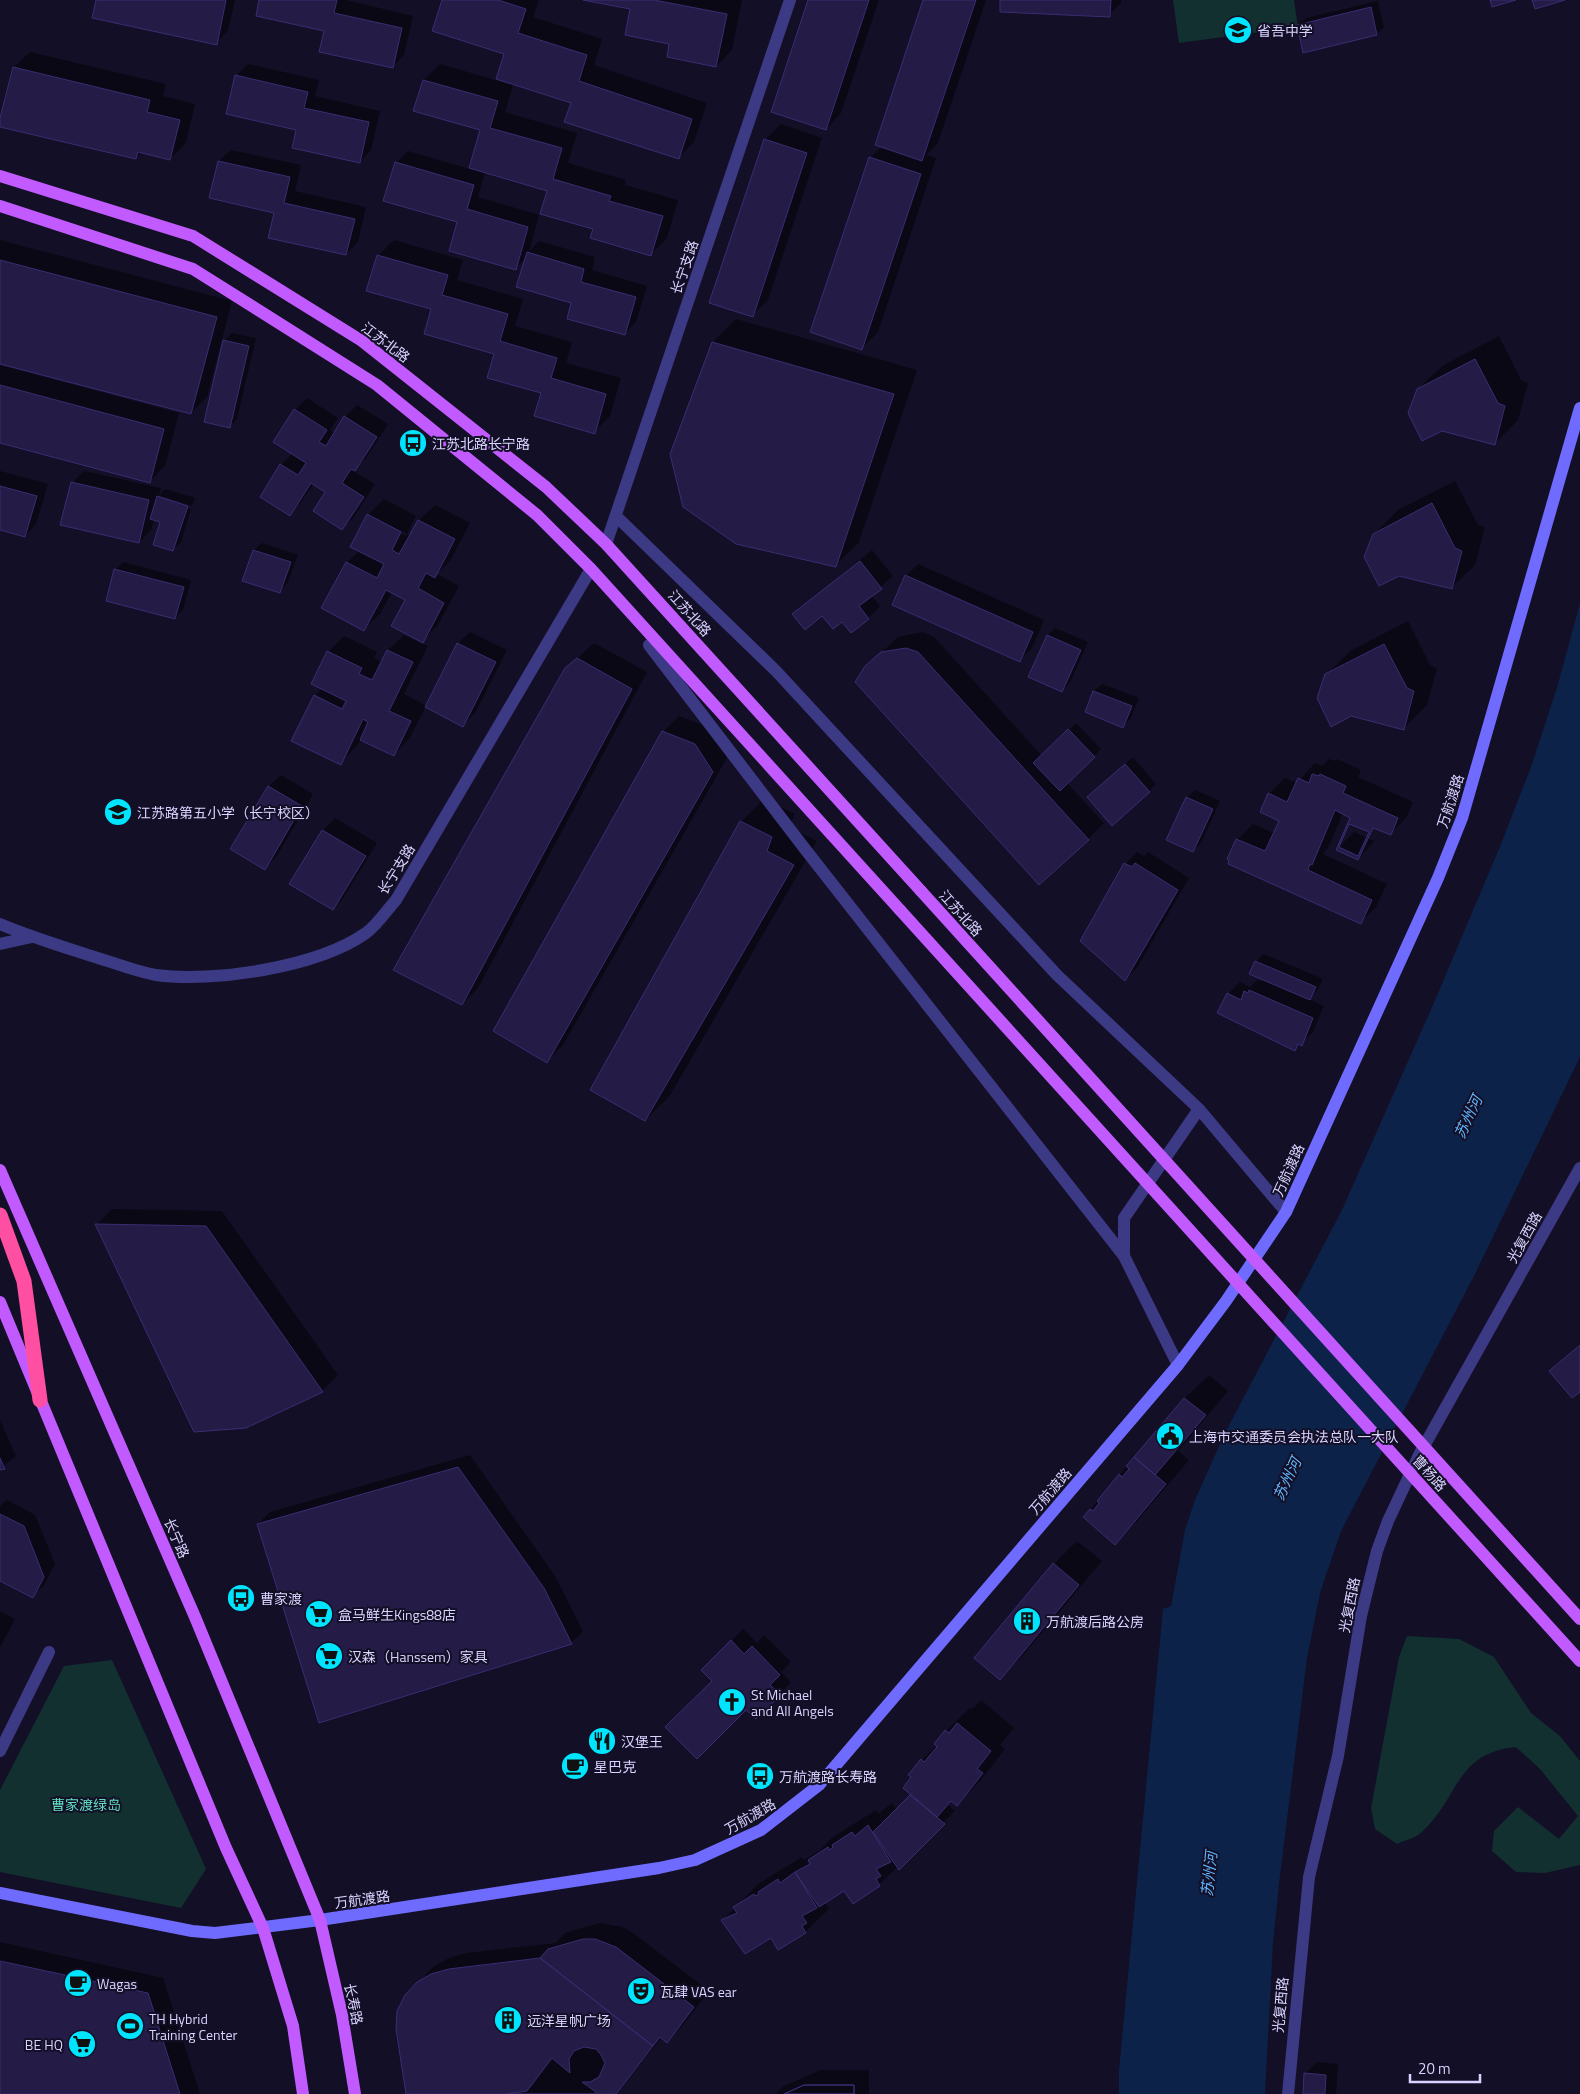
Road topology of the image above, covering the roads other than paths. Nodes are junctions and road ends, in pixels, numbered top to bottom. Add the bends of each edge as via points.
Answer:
1 (790, 0) edge
2 (0, 176) edge
3 (0, 206) edge
4 (1580, 408) edge
5 (616, 516) junction
6 (606, 544) junction
7 (591, 569) junction
8 (650, 644) dead end
9 (0, 924) edge
10 (32, 937) junction
11 (0, 944) edge
12 (1199, 1109) junction
13 (1580, 1168) edge
14 (0, 1170) edge
15 (1286, 1212) junction
16 (0, 1215) edge
17 (1233, 1236) joint
18 (1124, 1256) junction
19 (0, 1302) edge
20 (1178, 1365) junction
21 (40, 1400) junction
22 (1580, 1619) edge
23 (50, 1652) dead end
24 (1580, 1661) edge
25 (0, 1751) edge
26 (0, 1893) edge
27 (320, 1920) junction
28 (263, 1928) junction
29 (303, 2094) edge
30 (355, 2094) edge
31 (1288, 2094) edge

1 - 5 street, 长宁支路
2 - 6 main road, 江苏北路 via 193,236 362,340 546,487
3 - 7 main road via 193,269 377,385 537,515
4 - 15 street, 万航渡路 via 1462,818 1438,878
5 - 6 street, 长宁支路
5 - 12 street via 776,670 1056,975
6 - 17 main road, 江苏北路, bridge
7 - 10 street, 长宁支路 via 396,900 366,933 335,950 304,961 205,978 155,975
7 - 24 main road, 曹杨路, bridge
8 - 18 street via 805,849
9 - 10 street, 长宁支路
10 - 11 street, 长宁支路
12 - 15 street
12 - 18 street via 1124,1218
13 - 31 street, 光复西路 via 1419,1456 1377,1551 1361,1616 1338,1756 1309,1877
14 - 27 main road, 长宁路 via 195,1617
15 - 20 street, 万航渡路
16 - 21 highway via 24,1281
17 - 22 main road, 曹杨路, bridge
18 - 20 street
19 - 21 main road
20 - 27 street, 万航渡路 via 819,1785 761,1830 695,1860 659,1868
21 - 28 main road via 226,1848
23 - 25 street
26 - 28 street, 万航渡路 via 192,1931 215,1933
27 - 28 street, 万航渡路
27 - 30 main road, 长寿路 via 342,2015
28 - 29 main road via 293,2026

